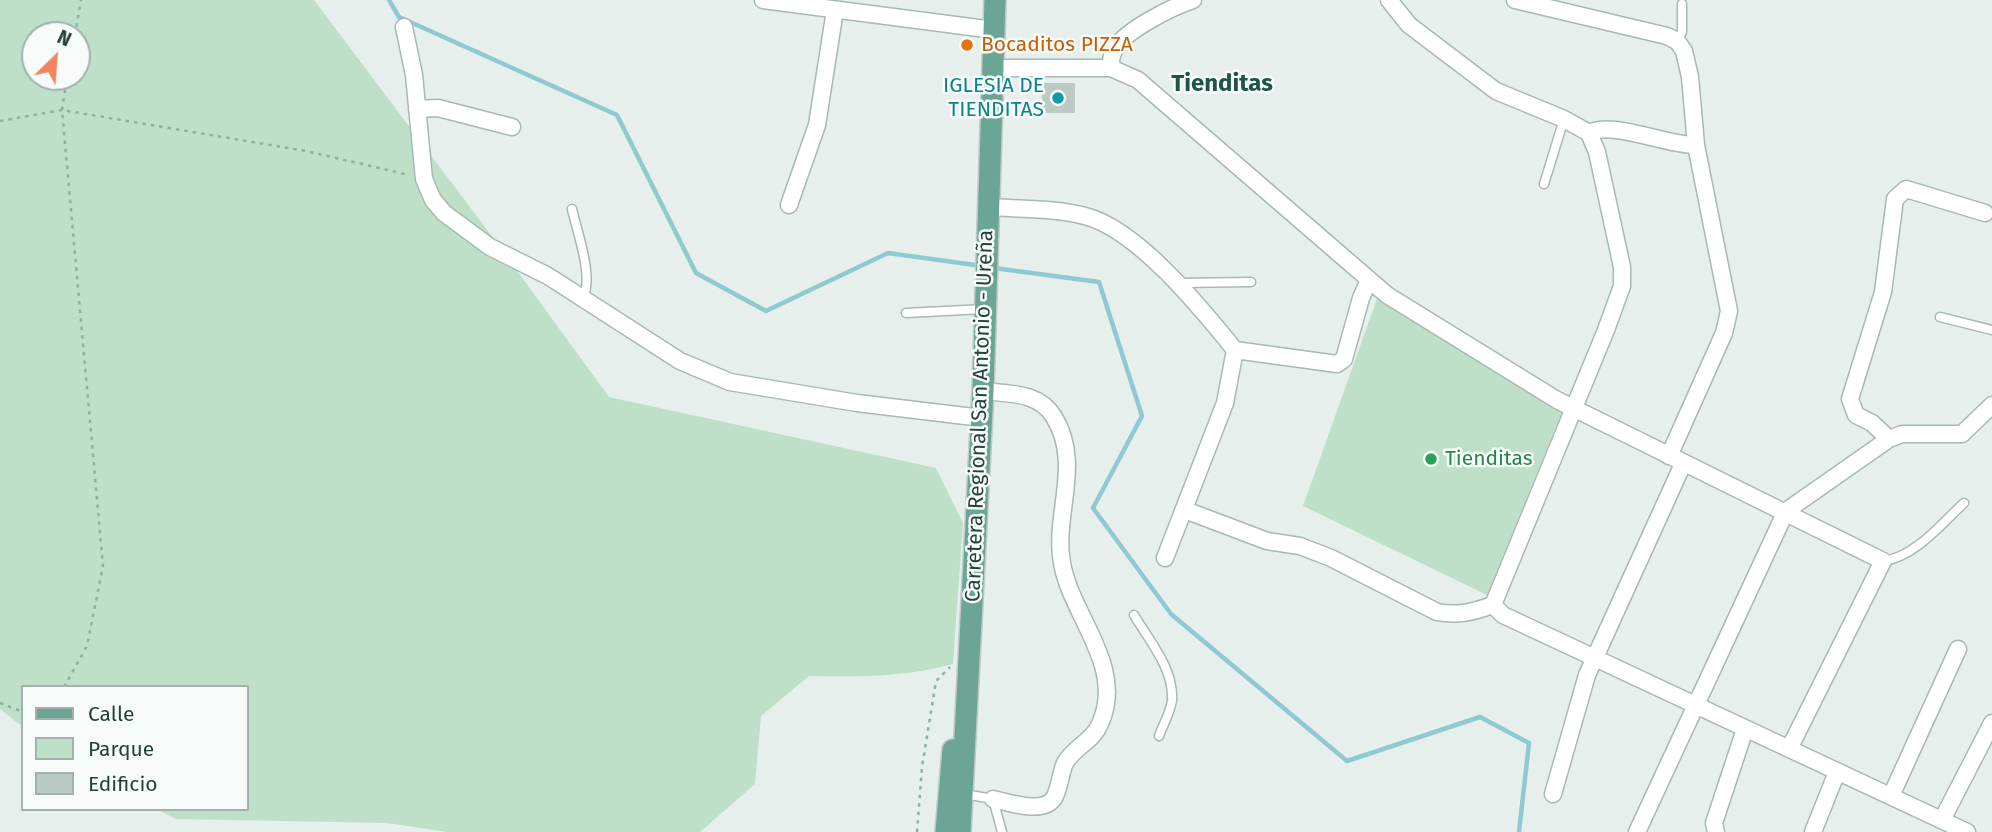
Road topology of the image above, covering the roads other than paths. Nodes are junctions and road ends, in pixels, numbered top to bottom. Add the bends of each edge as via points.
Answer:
1 (762, 0) edge
2 (995, 0) edge
3 (1190, 0) edge
4 (1515, 0) edge
5 (801, 2) edge
6 (1396, 2) edge
7 (1682, 4) dead end
8 (835, 10) junction
9 (404, 27) dead end
10 (994, 30) junction
11 (1677, 41) junction
12 (993, 68) junction
13 (1111, 68) junction
14 (417, 109) junction
15 (1564, 119) junction
16 (512, 127) dead end
17 (1589, 134) junction
18 (1696, 145) junction
19 (1544, 184) dead end
20 (789, 205) dead end
21 (989, 207) junction
22 (572, 209) dead end
23 (1986, 213) dead end
24 (1369, 280) junction
25 (1251, 282) dead end
26 (1176, 285) junction
27 (583, 297) junction
28 (984, 309) junction
29 (906, 313) dead end
30 (1940, 317) dead end
31 (1992, 330) edge
32 (1235, 350) junction
33 (983, 391) junction
34 (1992, 405) edge
35 (1573, 409) junction
36 (982, 418) junction
37 (1889, 439) junction
38 (1676, 460) junction
39 (1964, 503) dead end
40 (1185, 510) junction
41 (1785, 513) junction
42 (1165, 558) dead end
43 (1884, 561) junction
44 (1493, 605) junction
45 (1134, 615) dead end
46 (1958, 649) dead end
47 (1595, 659) junction
48 (969, 695) junction
49 (1696, 707) junction
50 (1992, 723) edge
51 (1745, 729) junction
52 (1158, 736) dead end
53 (1789, 749) junction
54 (1837, 772) junction
55 (963, 794) junction
56 (1553, 794) dead end
57 (1891, 796) junction
58 (993, 799) junction
59 (1942, 820) junction
60 (946, 832) edge
61 (960, 832) edge
62 (1002, 832) edge
63 (1637, 832) edge
64 (1716, 832) edge
65 (1813, 832) edge
66 (1967, 832) edge

1 - 5 street
2 - 10 main road, Carretera Regional San Antonio - Ureña
3 - 13 street via 1122,39 1111,55
4 - 11 street
5 - 8 street
6 - 15 street via 1409,25 1496,91
7 - 11 lane via 1682,32
8 - 10 street
8 - 20 street via 817,125
9 - 14 street
10 - 12 main road, Carretera Regional San Antonio - Ureña
11 - 18 street via 1690,77
12 - 13 street
12 - 21 main road, Carretera Regional San Antonio - Ureña
13 - 24 street via 1138,80
14 - 16 street via 438,108
14 - 27 street via 424,179 433,200 469,232
15 - 17 street
15 - 19 lane
17 - 18 street via 1616,131
17 - 35 street via 1622,267 1622,286
18 - 38 street via 1729,311
21 - 26 street via 1083,215 1108,224
21 - 28 main road, Carretera Regional San Antonio - Ureña
22 - 27 lane via 587,277
23 - 37 street via 1906,189 1895,199 1883,292 1850,399 1856,415
24 - 32 street via 1344,359 1337,364
24 - 35 street
25 - 26 lane
26 - 32 street
27 - 36 street via 680,361 730,382
28 - 29 lane
28 - 33 main road, Carretera Regional San Antonio - Ureña
30 - 31 lane
32 - 40 street via 1225,403
33 - 36 main road, Carretera Regional San Antonio - Ureña
33 - 58 street via 1027,396 1056,419 1068,466 1062,565 1099,651 1106,684 1100,724 1070,756 1054,798 1041,806
34 - 37 street via 1962,433 1902,434
35 - 38 street
35 - 44 street
36 - 48 main road, Carretera Regional San Antonio - Ureña
37 - 41 street
38 - 41 street
38 - 47 street
39 - 43 lane via 1911,551
40 - 42 street
40 - 44 street via 1267,541 1331,558 1437,612 1471,613
41 - 43 street
41 - 49 street
43 - 53 street
44 - 47 street via 1503,615
45 - 52 lane via 1171,683 1172,702
46 - 57 street
47 - 49 street
47 - 56 street
48 - 55 main road, Carretera Regional San Antonio - Ureña
48 - 60 main road via 960,714 954,749
49 - 51 street
49 - 63 street
50 - 59 street
51 - 53 street
51 - 64 street via 1714,823
53 - 54 street
54 - 57 street
54 - 65 street
55 - 58 lane
55 - 61 main road, Carretera Regional San Antonio - Ureña
57 - 59 street
58 - 62 lane
59 - 66 street

